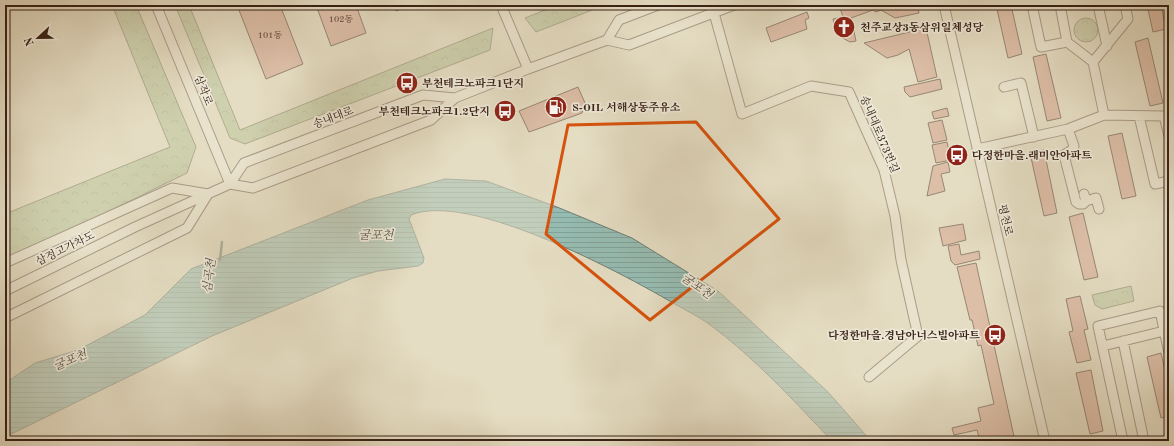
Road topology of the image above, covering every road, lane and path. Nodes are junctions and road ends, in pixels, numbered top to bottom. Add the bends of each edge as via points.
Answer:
1 (156, 5) edge
2 (502, 5) edge
3 (658, 5) edge
4 (734, 5) edge
5 (944, 5) edge
6 (1032, 5) edge
7 (1060, 5) edge
8 (1098, 5) edge
9 (1125, 5) edge
10 (714, 13) junction
11 (607, 40) junction
12 (1067, 42) junction
13 (1107, 46) junction
14 (1093, 62) junction
15 (528, 70) junction
16 (1004, 87) dead end
17 (455, 98) junction
18 (1104, 116) junction
19 (1139, 116) junction
20 (1068, 129) junction
21 (1169, 136) edge
22 (1034, 137) junction
23 (977, 149) junction
24 (1169, 181) edge
25 (230, 184) junction
26 (208, 194) junction
27 (1099, 210) dead end
28 (5, 263) edge
29 (5, 291) edge
30 (5, 318) edge
31 (1164, 331) junction
32 (1123, 341) junction
33 (1102, 346) junction
34 (1169, 353) edge
35 (869, 377) dead end
36 (1045, 441) edge
37 (1123, 441) edge
38 (1144, 441) edge

1 - 25 street, 삼작로
2 - 15 street
3 - 11 street via 619,20
4 - 10 street
5 - 23 street, 평천로
6 - 12 street via 1041,47
7 - 12 street
8 - 13 street
9 - 13 street via 1128,19
10 - 11 street via 630,45
10 - 35 street, 송내대로373번길 via 742,114 811,86 849,92 884,170 918,336
11 - 15 street, 송내대로
12 - 14 street
13 - 14 street
14 - 18 street
15 - 17 street, 송내대로
16 - 22 street via 1021,84
17 - 25 street, 송내대로 via 432,120 253,188
17 - 25 street, 송내대로 via 423,95 244,163
18 - 19 street
18 - 20 street
19 - 21 street via 1164,116
19 - 24 street via 1155,184
20 - 22 street
20 - 27 street via 1074,146 1064,155 1076,202 1083,204 1085,197 1096,198
22 - 23 street
23 - 36 street, 평천로
25 - 26 street
26 - 28 street via 172,188
26 - 29 street, 삼정고가차도
26 - 30 street via 187,228
31 - 32 street
31 - 33 street via 1160,311 1098,326
31 - 34 street
32 - 33 street
32 - 38 street
33 - 37 street

